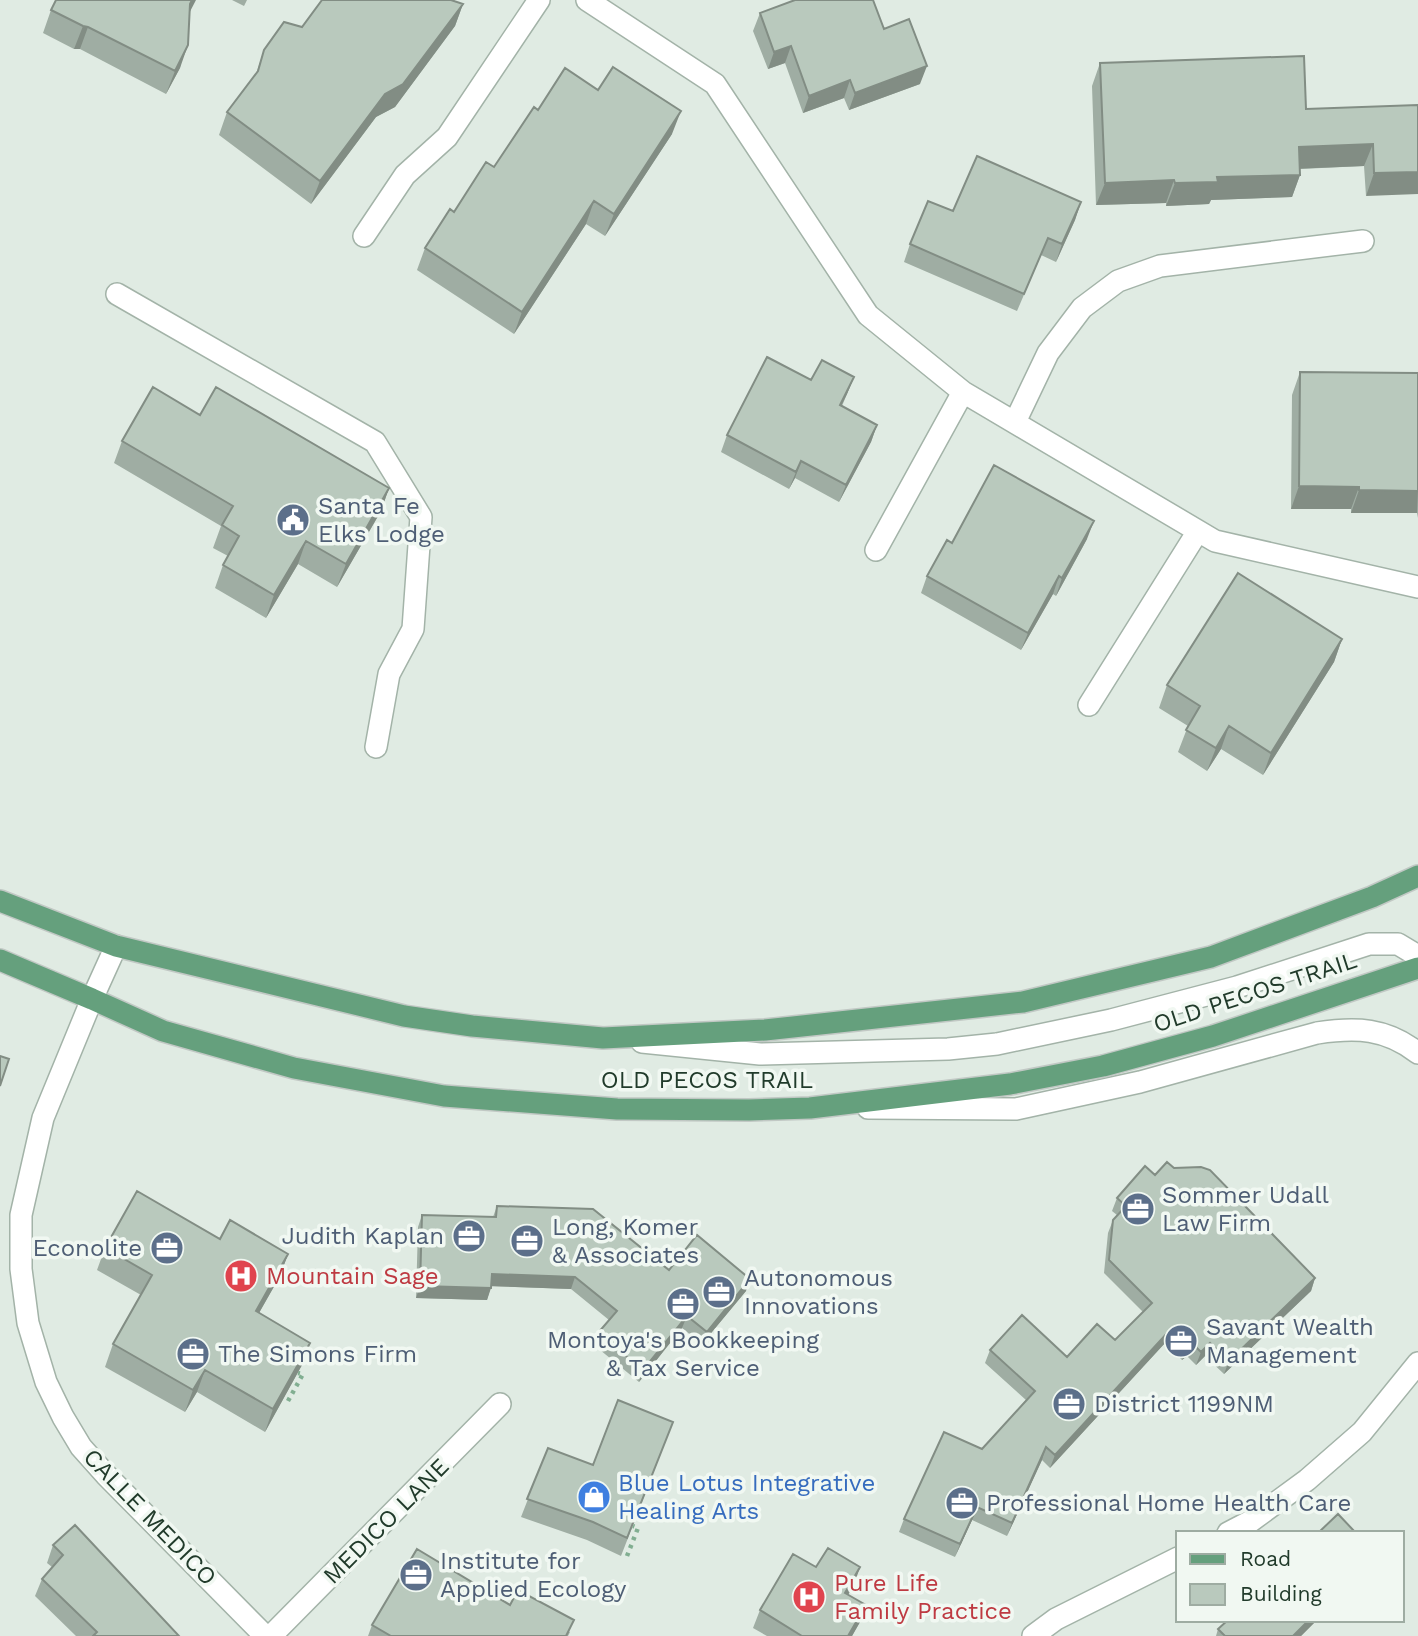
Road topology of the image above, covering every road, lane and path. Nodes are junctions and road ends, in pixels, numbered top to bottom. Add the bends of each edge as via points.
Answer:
1 (539, 0) edge
2 (587, 0) edge
3 (364, 236) dead end
4 (1363, 240) dead end
5 (117, 293) dead end
6 (963, 392) junction
7 (1015, 422) junction
8 (1198, 531) junction
9 (876, 550) dead end
10 (1418, 587) edge
11 (1089, 705) dead end
12 (376, 747) dead end
13 (1418, 876) edge
14 (0, 901) edge
15 (117, 946) junction
16 (1418, 959) edge
17 (0, 960) edge
18 (1418, 968) edge
19 (92, 999) junction
20 (603, 1038) junction
21 (1418, 1053) edge
22 (810, 1108) junction
23 (1418, 1363) edge
24 (298, 1373) edge
25 (288, 1401) edge
26 (500, 1405) dead end
27 (633, 1526) edge
28 (1232, 1531) edge
29 (627, 1556) edge
30 (1176, 1559) edge
31 (504, 1591) dead end
32 (527, 1602) edge
33 (265, 1636) edge
34 (271, 1636) edge
35 (1033, 1636) edge

1 - 3 street via 447,137 405,175
2 - 6 street via 715,84 868,315
4 - 7 street via 1160,266 1118,281 1082,308 1048,353
5 - 12 street via 375,442 421,517 413,629 389,674
6 - 7 street
6 - 9 street
7 - 8 street
8 - 10 street via 1215,541
8 - 11 street
13 - 20 main road, OLD PECOS TRAIL via 1211,957 1023,1002 765,1030
14 - 15 main road, OLD PECOS TRAIL
15 - 19 street, CALLE MEDICO
15 - 20 main road, OLD PECOS TRAIL via 404,1016
16 - 20 street via 1398,944 1368,944 1237,987 1111,1020 997,1044 948,1049 760,1054
17 - 19 main road, OLD PECOS TRAIL
18 - 22 main road, OLD PECOS TRAIL via 1213,1036 1103,1066 1010,1084
19 - 22 main road, OLD PECOS TRAIL via 163,1031 294,1068 444,1096 617,1109
19 - 33 street, CALLE MEDICO via 43,1118 21,1215 20,1269 28,1323 46,1382 81,1447
21 - 22 street via 1389,1036 1340,1030 1016,1109
23 - 28 street via 1362,1432 1307,1480
24 - 25 path via 303,1374
26 - 34 street, MEDICO LANE
27 - 29 path via 638,1528
30 - 35 street via 1056,1619
31 - 32 path

